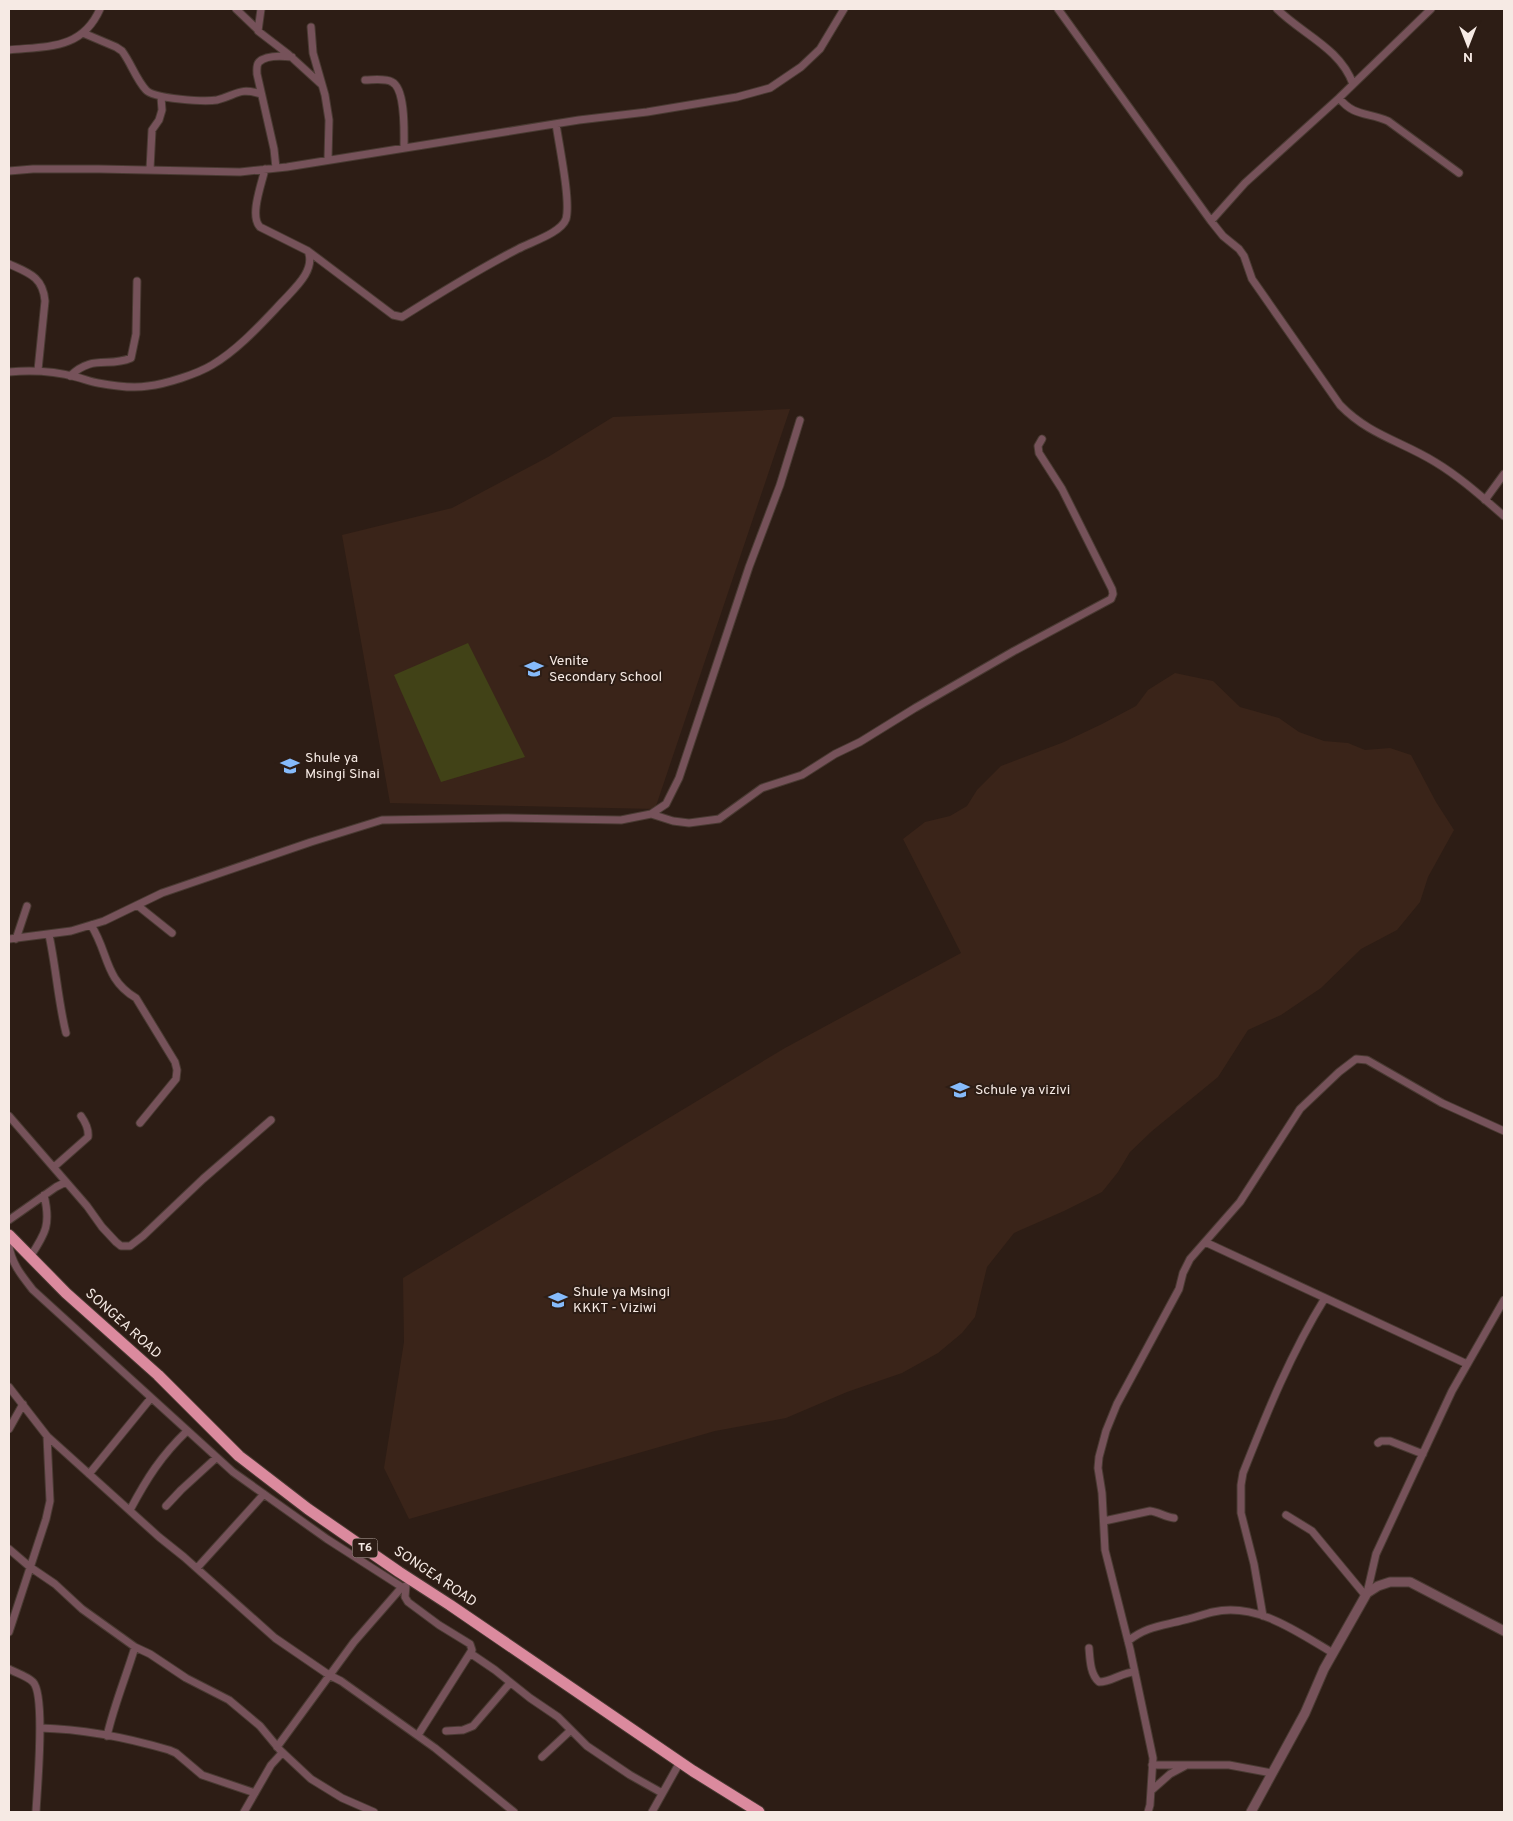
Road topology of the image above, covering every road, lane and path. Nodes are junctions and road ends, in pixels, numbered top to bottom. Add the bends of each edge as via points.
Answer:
1 (100, 9) edge
2 (236, 9) edge
3 (261, 9) edge
4 (844, 9) edge
5 (1058, 9) edge
6 (1277, 9) edge
7 (1432, 9) edge
8 (311, 27) dead end
9 (257, 29) junction
10 (83, 33) junction
11 (9, 50) edge
12 (292, 57) junction
13 (365, 80) dead end
14 (1353, 84) junction
15 (323, 85) junction
16 (261, 94) junction
17 (161, 96) junction
18 (1339, 98) junction
19 (556, 124) junction
20 (404, 148) junction
21 (328, 159) junction
22 (276, 168) junction
23 (150, 169) junction
24 (266, 169) junction
25 (9, 171) edge
26 (1460, 172) dead end
27 (1211, 221) junction
28 (308, 251) junction
29 (9, 264) edge
30 (137, 281) dead end
31 (38, 370) junction
32 (9, 372) edge
33 (70, 376) junction
34 (800, 420) dead end
35 (1042, 439) dead end
36 (1504, 474) edge
37 (1485, 500) junction
38 (1504, 516) edge
39 (651, 814) junction
40 (137, 905) junction
41 (27, 906) dead end
42 (91, 925) junction
43 (172, 933) dead end
44 (49, 935) junction
45 (12, 939) edge
46 (66, 1033) dead end
47 (9, 1116) edge
48 (81, 1116) dead end
49 (271, 1120) dead end
50 (140, 1123) dead end
51 (1504, 1131) edge
52 (54, 1167) junction
53 (66, 1182) junction
54 (44, 1195) junction
55 (9, 1220) edge
56 (9, 1235) edge
57 (1205, 1242) junction
58 (9, 1245) edge
59 (30, 1257) junction
60 (1325, 1298) junction
61 (1504, 1300) edge
62 (1466, 1364) junction
63 (9, 1387) edge
64 (151, 1398) junction
65 (24, 1404) junction
66 (9, 1429) edge
67 (187, 1431) junction
68 (47, 1436) junction
69 (1378, 1443) dead end
70 (1423, 1454) junction
71 (216, 1458) junction
72 (90, 1474) junction
73 (264, 1494) junction
74 (166, 1506) dead end
75 (130, 1510) junction
76 (1286, 1515) dead end
77 (1174, 1518) dead end
78 (1104, 1521) junction
79 (9, 1549) edge
80 (30, 1568) junction
81 (197, 1568) junction
82 (405, 1585) junction
83 (1366, 1594) junction
84 (1263, 1616) junction
85 (1504, 1631) edge
86 (9, 1632) edge
87 (1128, 1641) junction
88 (135, 1647) junction
89 (1089, 1648) dead end
90 (470, 1653) junction
91 (1333, 1653) junction
92 (9, 1669) edge
93 (1135, 1672) junction
94 (329, 1675) junction
95 (510, 1683) junction
96 (40, 1728) junction
97 (571, 1730) junction
98 (446, 1731) dead end
99 (418, 1735) junction
100 (107, 1736) junction
101 (277, 1747) junction
102 (282, 1753) junction
103 (542, 1757) dead end
104 (680, 1762) junction
105 (1152, 1765) junction
106 (1186, 1766) junction
107 (1272, 1773) junction
108 (1152, 1790) junction
109 (255, 1793) junction
110 (662, 1793) junction
111 (36, 1812) edge
112 (244, 1812) edge
113 (374, 1812) edge
114 (514, 1812) edge
115 (652, 1812) edge
116 (759, 1812) edge
117 (1148, 1812) edge
118 (1252, 1812) edge

1 - 10 street via 90,28
2 - 9 street
3 - 9 street
4 - 19 street via 820,49 802,67 770,88 737,97
5 - 27 street
6 - 14 street via 1339,59
7 - 14 street
8 - 15 street via 313,53
9 - 12 street
10 - 11 street via 57,45
10 - 17 street via 122,51 148,92
12 - 15 street
12 - 16 street via 275,57 259,62 257,74
13 - 20 street via 387,80 398,88
14 - 18 street
15 - 21 street via 329,120
16 - 17 street via 246,90 203,101
16 - 22 street
17 - 23 street via 162,110 152,130
18 - 26 street via 1351,110 1388,121
18 - 27 street via 1245,184
19 - 20 street
19 - 28 street via 567,201 565,222 402,317 393,315
20 - 21 street
21 - 22 street
22 - 24 street
23 - 24 street via 240,172
23 - 25 street
24 - 28 street via 256,223
27 - 37 street via 1244,256 1252,279 1340,405 1368,428 1437,463
28 - 33 street via 310,265 302,280 255,330 213,365 148,386 96,383
29 - 31 street via 37,279 44,293
30 - 33 street via 136,334 131,358 89,363
31 - 32 street
31 - 33 street
34 - 39 street via 679,778 666,804
35 - 39 street via 1039,453 1062,489 1112,589 1111,599 1014,651 802,775 762,788 719,819 673,821
36 - 37 street
37 - 38 street
39 - 40 street via 612,820 382,820 162,893
40 - 42 street
40 - 43 street
41 - 45 street
42 - 44 street
42 - 50 street via 116,981 136,998 177,1070 176,1079
44 - 45 street
44 - 46 street
47 - 52 street
48 - 52 street via 89,1132 88,1137
49 - 53 street via 130,1246 116,1242
51 - 57 street via 1442,1103 1367,1060 1356,1059 1300,1109 1240,1202
52 - 53 street
53 - 54 street
54 - 55 street
54 - 59 street via 49,1218 46,1230
56 - 59 highway, SONGEA ROAD / T6
57 - 60 street
57 - 78 street via 1190,1259 1179,1289 1117,1404 1106,1431 1098,1468
58 - 64 street via 10,1256 33,1290
59 - 82 highway, SONGEA ROAD / T6 via 158,1375 239,1456
60 - 62 street
60 - 84 street via 1282,1377 1241,1485 1241,1513
61 - 62 street
62 - 70 street
63 - 65 street
64 - 67 street
64 - 72 street
65 - 66 street
65 - 68 street
67 - 71 street
67 - 75 street via 151,1472
68 - 72 street
68 - 80 street via 50,1501
69 - 70 street via 1390,1441
70 - 83 street via 1376,1554
71 - 73 street
71 - 74 street
72 - 75 street
73 - 81 street
73 - 82 street via 328,1540
75 - 81 street
76 - 83 street via 1312,1531
77 - 78 street via 1150,1511
78 - 87 street via 1104,1550
79 - 80 street
80 - 86 street
80 - 88 street
81 - 94 street via 264,1630
82 - 90 street via 408,1602 470,1644
82 - 94 street via 360,1634
82 - 104 highway, SONGEA ROAD / T6 via 450,1605
83 - 85 street via 1390,1582 1410,1582
83 - 91 street
84 - 87 street via 1250,1611 1214,1612 1153,1626
84 - 91 street
87 - 93 street
88 - 100 street via 113,1708
88 - 101 street via 229,1700 260,1726
89 - 93 street via 1092,1670 1099,1682
90 - 95 street
90 - 99 street
91 - 107 street
92 - 96 street via 34,1682 40,1701
93 - 105 street
94 - 99 street
94 - 101 street
95 - 97 street
95 - 98 street via 473,1726
96 - 100 street
96 - 111 street
97 - 103 street
97 - 110 street via 587,1746
99 - 114 street
100 - 109 street via 169,1750 202,1776
101 - 102 street
102 - 109 street
102 - 113 street via 311,1779
104 - 110 street
104 - 116 highway, SONGEA ROAD / T6
105 - 106 street
105 - 108 street
106 - 107 street via 1229,1766
106 - 108 street via 1170,1774
107 - 118 street
108 - 117 street
109 - 112 street
110 - 115 street

